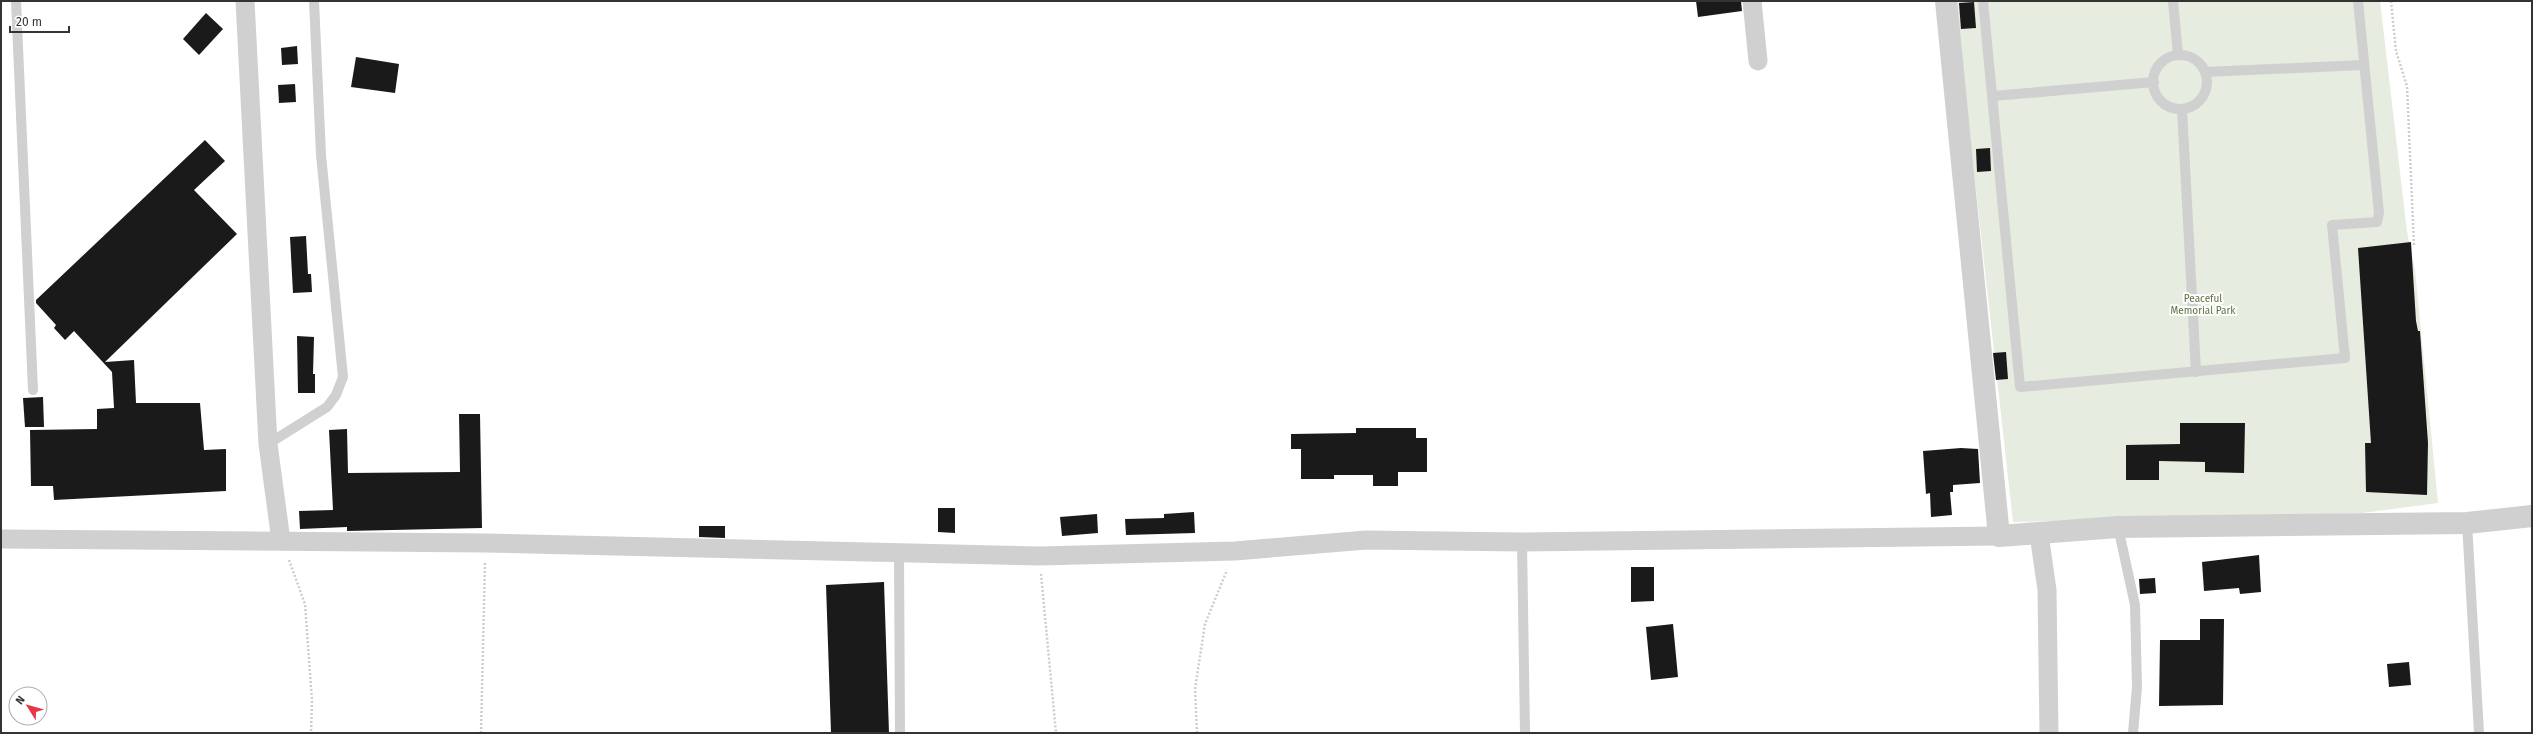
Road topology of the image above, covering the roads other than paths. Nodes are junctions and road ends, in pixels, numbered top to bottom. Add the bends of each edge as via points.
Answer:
1 (16, 1) edge
2 (245, 1) edge
3 (314, 1) edge
4 (1752, 1) edge
5 (1946, 1) edge
6 (1983, 1) edge
7 (2173, 1) edge
8 (2358, 1) edge
9 (2178, 55) junction
10 (1758, 61) dead end
11 (2363, 65) junction
12 (2205, 72) junction
13 (2154, 82) junction
14 (1993, 96) junction
15 (2182, 109) junction
16 (2196, 372) junction
17 (33, 390) dead end
18 (268, 444) junction
19 (2532, 516) edge
20 (2467, 523) junction
21 (2118, 527) junction
22 (2039, 534) junction
23 (1999, 536) junction
24 (1, 539) edge
25 (281, 541) junction
26 (1522, 542) junction
27 (900, 554) junction
28 (900, 733) edge
29 (1525, 733) edge
30 (2049, 733) edge
31 (2133, 733) edge
32 (2480, 733) edge

1 - 17 lane
2 - 18 street
3 - 18 lane via 321,154 343,377 327,407
4 - 10 street
5 - 23 street
6 - 14 lane
7 - 9 lane
8 - 11 lane
9 - 12 lane via 2191,58
9 - 13 lane via 2158,66
11 - 12 lane
11 - 16 lane via 2379,213 2378,222 2332,225 2345,358
12 - 15 lane via 2204,93 2199,101
13 - 14 lane
13 - 15 lane via 2154,89 2161,102 2169,107
14 - 16 lane via 2020,386
15 - 16 lane
18 - 25 street
19 - 20 street
20 - 21 street
20 - 32 lane via 2470,538
21 - 22 street
21 - 31 lane via 2135,605 2137,687
22 - 23 street
22 - 30 street via 2046,590
23 - 26 street
24 - 25 street
25 - 27 street via 769,548
26 - 27 street via 1366,540 1235,551 1040,556
26 - 29 lane
27 - 28 lane

